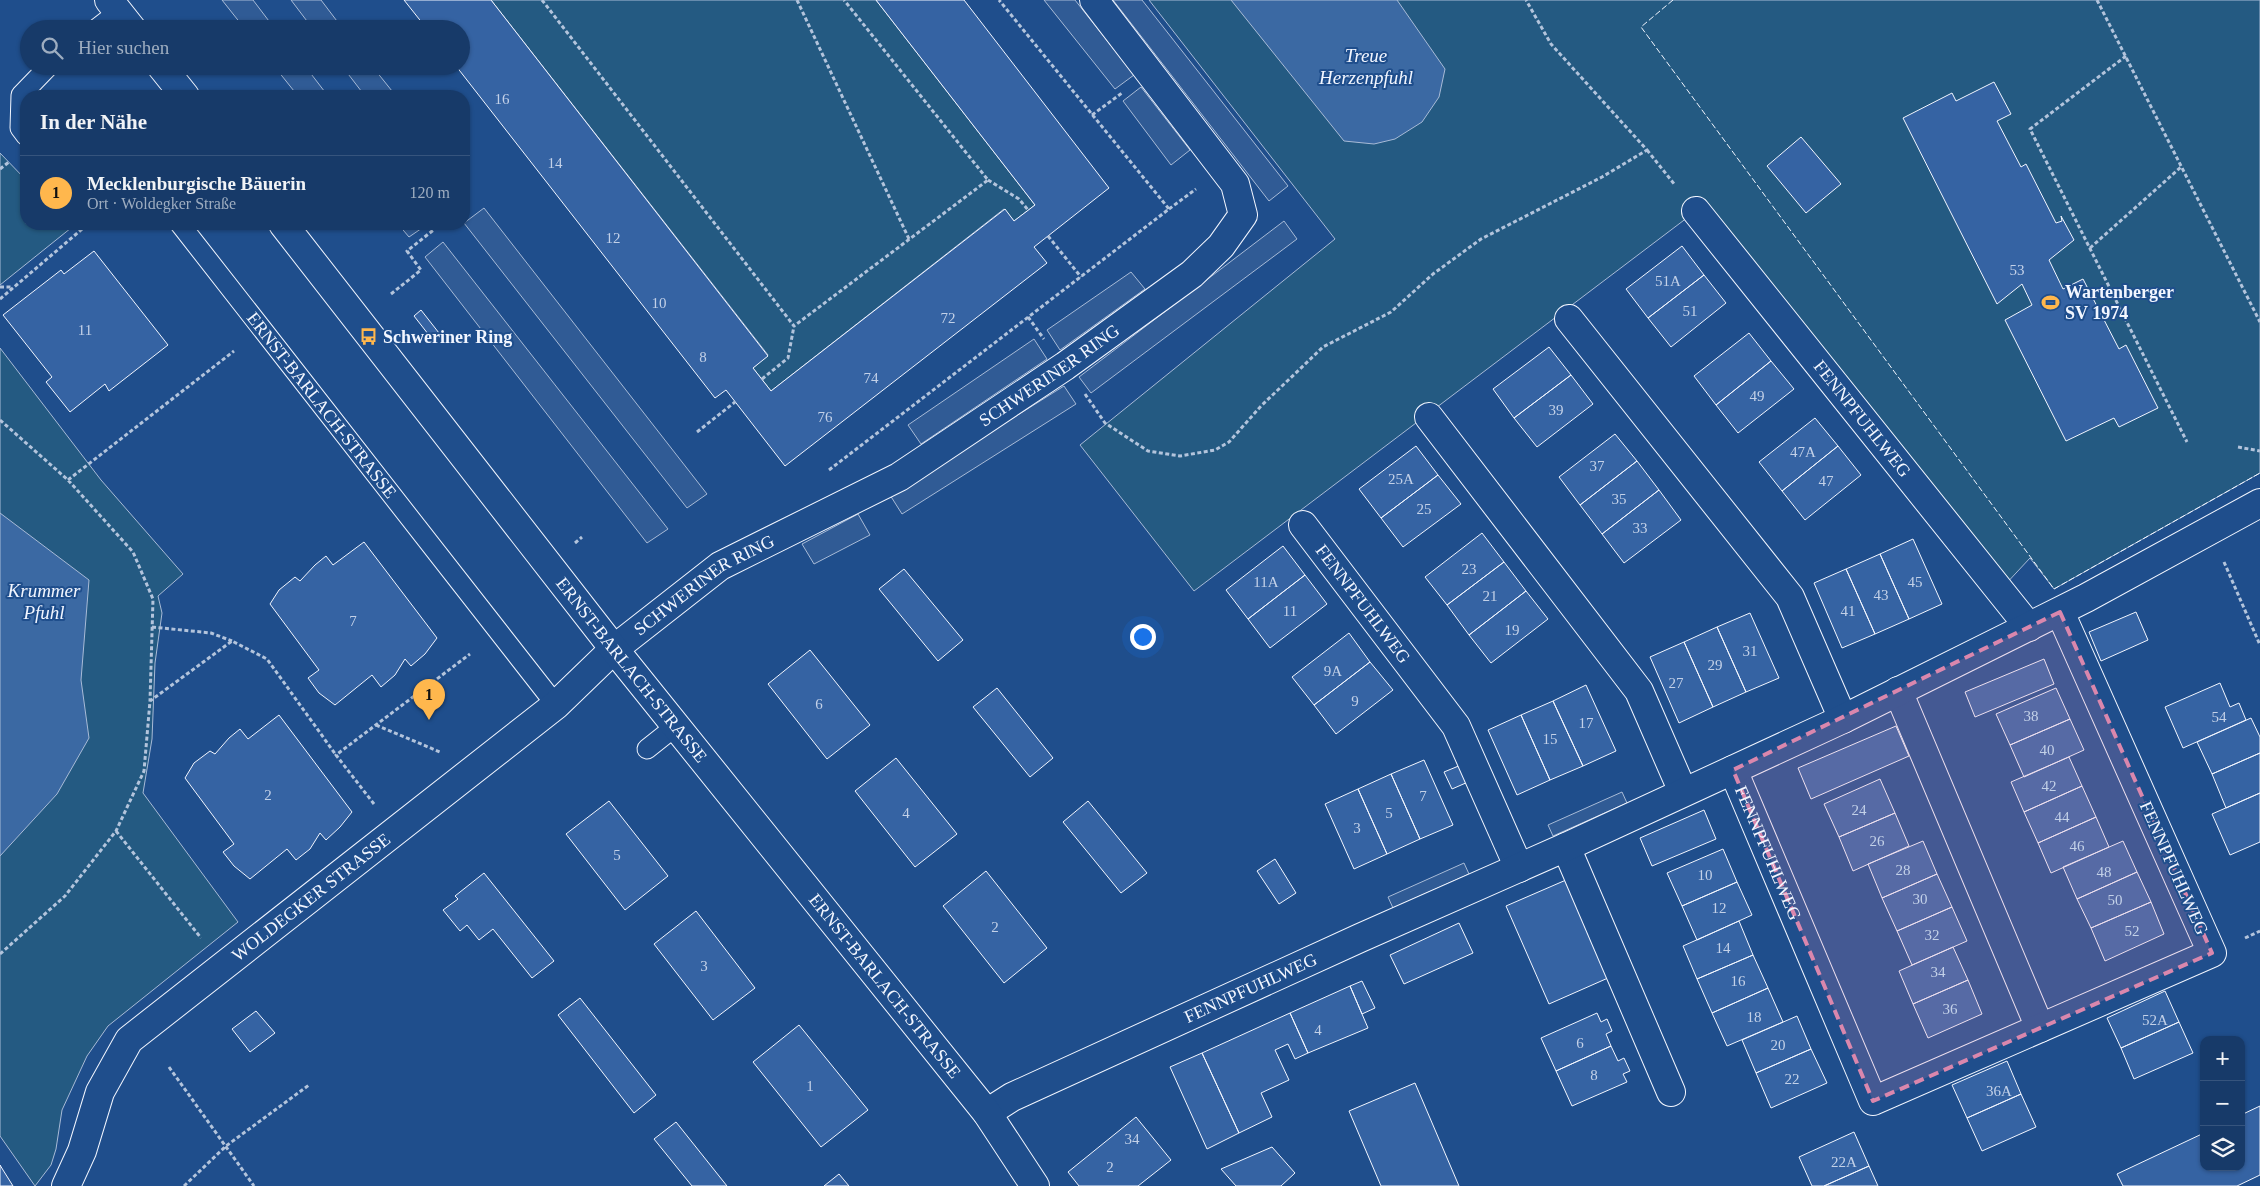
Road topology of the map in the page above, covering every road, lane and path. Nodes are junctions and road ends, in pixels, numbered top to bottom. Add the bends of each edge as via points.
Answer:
1 (542, 0) edge
2 (797, 0) edge
3 (844, 0) edge
4 (999, 0) edge
5 (1094, 0) edge
6 (1526, 0) edge
7 (2097, 0) edge
8 (120, 13) edge
9 (110, 20) edge
10 (2126, 56) junction
11 (40, 75) edge
12 (168, 75) edge
13 (26, 90) edge
14 (180, 90) edge
15 (1647, 150) junction
16 (2181, 167) junction
17 (988, 180) junction
18 (1028, 210) dead end
19 (1696, 211) joint
20 (81, 230) edge
21 (185, 230) edge
22 (288, 230) edge
23 (433, 230) edge
24 (1048, 236) dead end
25 (909, 240) junction
26 (2090, 248) junction
27 (1081, 277) junction
28 (0, 287) edge
29 (13, 288) junction
30 (391, 294) dead end
31 (0, 299) edge
32 (1569, 318) dead end
33 (2260, 322) edge
34 (794, 326) junction
35 (234, 351) dead end
36 (1065, 366) junction
37 (762, 379) dead end
38 (735, 402) dead end
39 (1429, 417) dead end
40 (0, 420) edge
41 (697, 432) dead end
42 (2187, 442) dead end
43 (2238, 447) dead end
44 (2260, 451) edge
45 (823, 475) dead end
46 (68, 480) junction
47 (2260, 503) edge
48 (1303, 525) dead end
49 (2210, 529) junction
50 (2060, 612) junction
51 (152, 627) junction
52 (2029, 627) junction
53 (232, 641) junction
54 (2260, 645) edge
55 (614, 649) junction
56 (470, 654) dead end
57 (1898, 691) junction
58 (150, 701) junction
59 (556, 705) junction
60 (1843, 718) junction
61 (376, 725) junction
62 (676, 726) junction
63 (647, 749) dead end
64 (443, 753) dead end
65 (336, 755) junction
66 (1733, 770) junction
67 (1684, 792) junction
68 (375, 806) dead end
69 (116, 831) junction
70 (1566, 847) junction
71 (1519, 868) junction
72 (205, 944) dead end
73 (0, 954) edge
74 (2040, 1028) junction
75 (169, 1067) dead end
76 (309, 1085) dead end
77 (1671, 1092) dead end
78 (987, 1112) junction
79 (226, 1146) junction
80 (66, 1186) edge
81 (184, 1186) edge
82 (254, 1186) edge
83 (1035, 1186) edge

1 - 34 path
2 - 25 path
3 - 17 path
4 - 27 path via 1169,209
5 - 36 street, SCHWERINER RING via 1235,184 1243,215 1221,246 1192,274
6 - 15 path via 1552,44
7 - 10 path
8 - 9 lane
10 - 16 path
10 - 26 path via 2030,129
11 - 13 lane
12 - 14 street
15 - 19 path
15 - 36 path via 1602,177 1480,239 1433,274 1391,312 1323,347 1261,406 1229,442 1215,450 1180,456 1148,451 1105,423
16 - 26 path
16 - 33 path
17 - 18 path via 1019,199
17 - 25 path
19 - 52 street, FENNPFUHLWEG
20 - 29 path
21 - 59 lane, ERNST-BARLACH-STRASSE
22 - 55 street, ERNST-BARLACH-STRASSE
23 - 30 path via 407,251 421,270
24 - 27 path
25 - 34 path
26 - 42 path
27 - 45 path
28 - 29 path
29 - 31 path
32 - 60 street via 1790,597
34 - 37 path via 788,358
35 - 46 path
36 - 55 street, SCHWERINER RING via 898,477 720,566
38 - 41 path
39 - 67 street via 1639,691
40 - 46 path
43 - 44 path
46 - 51 path via 134,552 153,599
47 - 49 street, FENNPFUHLWEG
48 - 71 street, FENNPFUHLWEG via 1456,726
49 - 50 street, FENNPFUHLWEG
49 - 54 path
50 - 52 street, FENNPFUHLWEG
50 - 74 street, FENNPFUHLWEG via 2212,953
51 - 53 path via 211,633
51 - 58 path
52 - 57 street, FENNPFUHLWEG
53 - 58 path
53 - 65 path via 266,659
55 - 59 street, WOLDEGKER STRASSE
55 - 62 street, ERNST-BARLACH-STRASSE
56 - 61 path
57 - 60 street, FENNPFUHLWEG
57 - 74 street
58 - 69 path via 144,771
59 - 80 street, WOLDEGKER STRASSE via 129,1040 100,1092 82,1151
60 - 66 street, FENNPFUHLWEG
61 - 64 path
61 - 65 path
62 - 63 lane
62 - 78 street, ERNST-BARLACH-STRASSE
65 - 68 path
66 - 67 street, FENNPFUHLWEG
66 - 74 street, FENNPFUHLWEG via 1874,1101
67 - 70 street, FENNPFUHLWEG
69 - 72 path
69 - 73 path via 65,896
70 - 71 street, FENNPFUHLWEG
70 - 77 street
71 - 78 street, FENNPFUHLWEG via 1012,1097
75 - 79 path
76 - 79 path
78 - 83 street, ERNST-BARLACH-STRASSE
79 - 81 path
79 - 82 path

